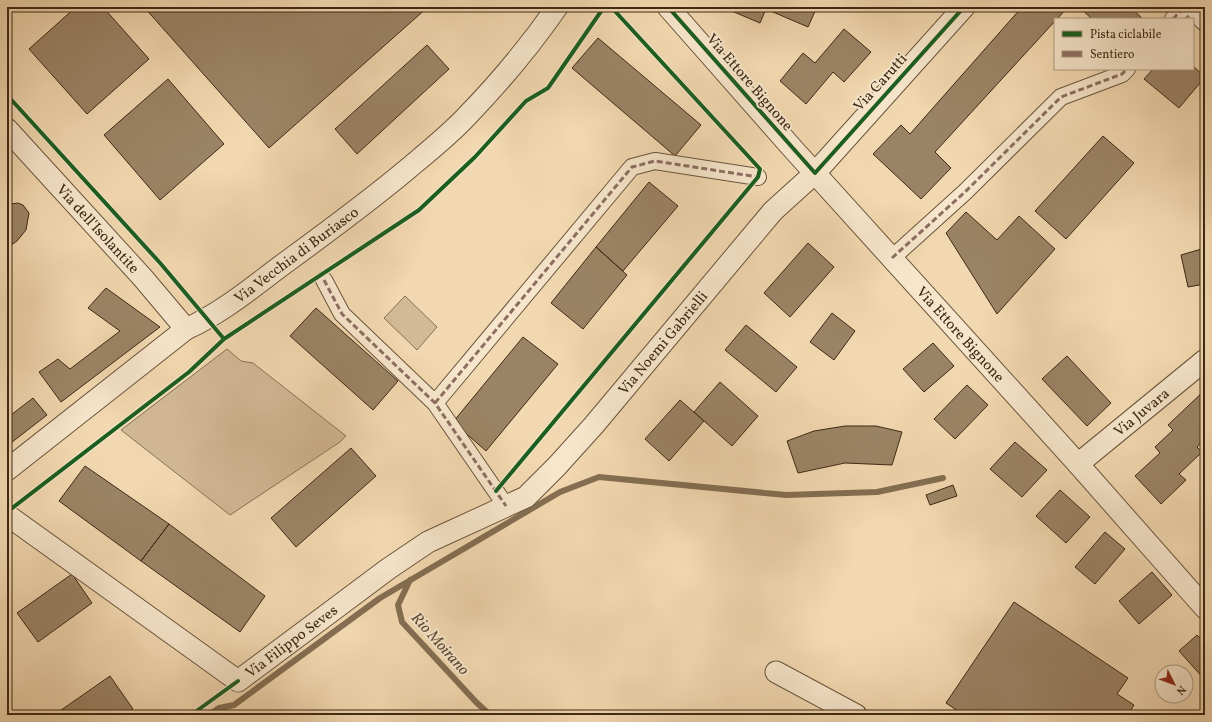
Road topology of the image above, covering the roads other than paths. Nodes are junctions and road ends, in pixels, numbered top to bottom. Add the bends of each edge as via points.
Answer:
1 (557, 7) edge
2 (668, 7) edge
3 (964, 7) edge
4 (1184, 7) edge
5 (1195, 7) edge
6 (1174, 18) edge
7 (1205, 20) edge
8 (1126, 70) edge
9 (7, 129) edge
10 (814, 173) junction
11 (758, 177) dead end
12 (892, 258) junction
13 (324, 280) dead end
14 (186, 329) junction
15 (1205, 360) edge
16 (435, 403) junction
17 (1078, 464) junction
18 (7, 470) edge
19 (506, 506) junction
20 (7, 515) edge
21 (1205, 608) edge
22 (776, 672) dead end
23 (856, 715) edge

1 - 14 street, Via Vecchia di Buriasco via 494,87 432,148 369,201 307,247 207,320
2 - 10 street, Via Ettore Bignone
3 - 10 street, Via Carutti
4 - 6 street
5 - 7 street
8 - 12 street via 1122,74 1060,97 965,192
9 - 14 street, Via dell'Isolantite
10 - 12 street, Via Ettore Bignone
10 - 19 street, Via Noemi Gabrielli via 773,211 557,466 526,497
11 - 16 street via 655,161 632,167
12 - 17 street, Via Ettore Bignone
13 - 16 street via 342,314
14 - 18 street, Via Vecchia di Buriasco
15 - 17 street, Via Juvara
16 - 19 street
17 - 21 street, Via Ettore Bignone
19 - 20 street, Via Filippo Seves via 428,542 238,681
22 - 23 street

